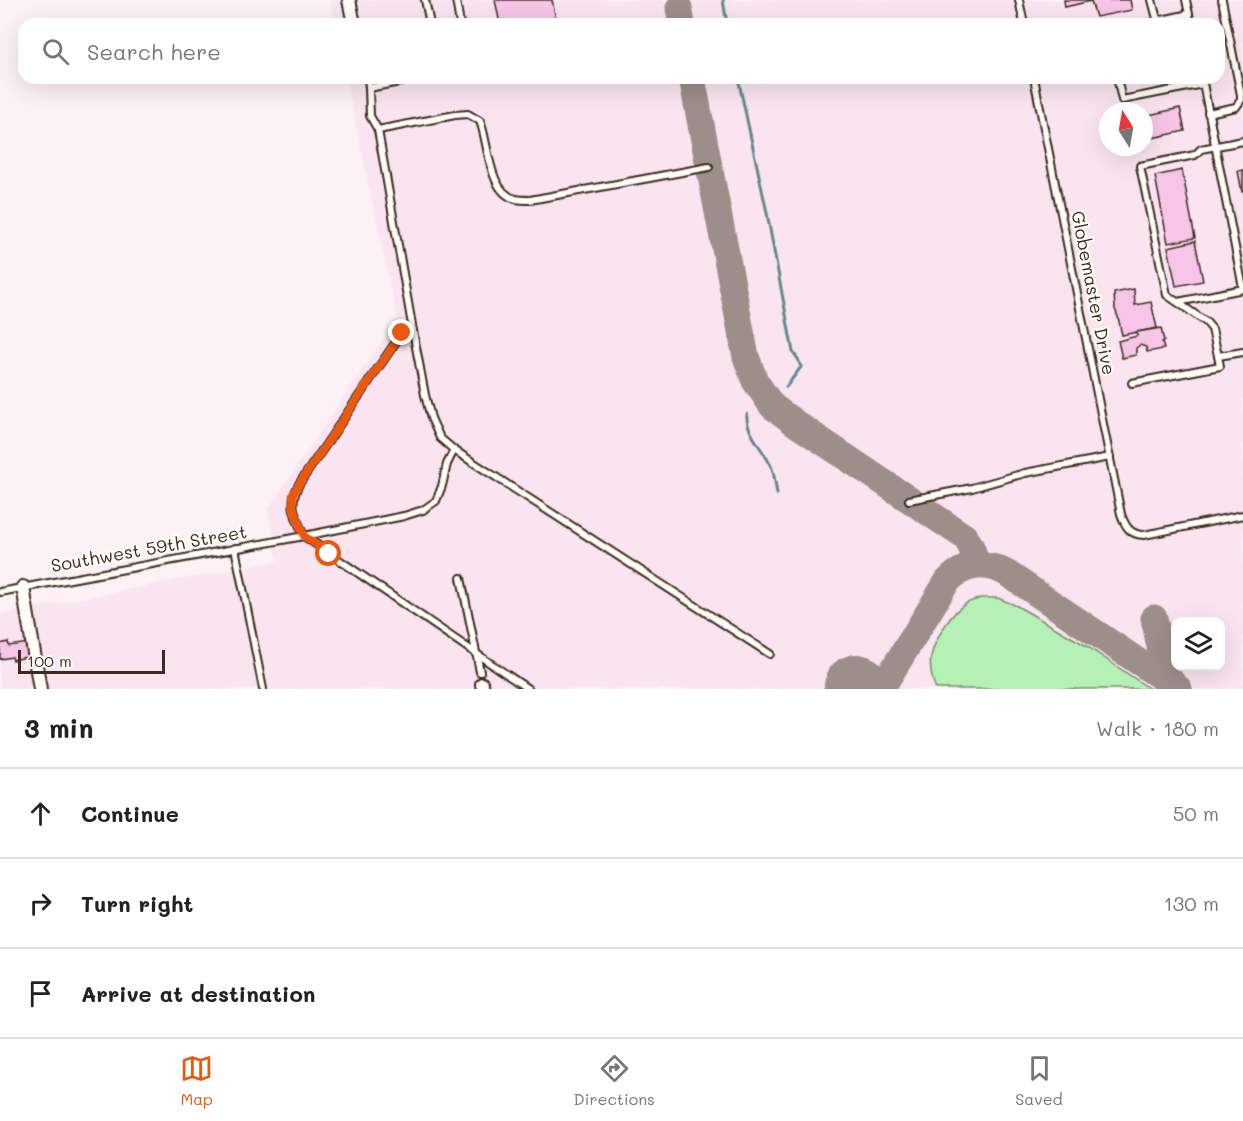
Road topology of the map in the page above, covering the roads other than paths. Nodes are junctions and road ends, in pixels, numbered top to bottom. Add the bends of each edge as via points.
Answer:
1 (349, 0) edge
2 (425, 0) edge
3 (456, 0) edge
4 (1019, 0) edge
5 (1152, 0) edge
6 (1186, 0) edge
7 (1222, 0) edge
8 (1189, 15) junction
9 (353, 18) edge
10 (429, 18) edge
11 (459, 18) edge
12 (1022, 18) edge
13 (1156, 18) edge
14 (1173, 18) edge
15 (1190, 18) edge
16 (369, 84) edge
17 (389, 84) edge
18 (1035, 84) edge
19 (1118, 84) edge
20 (1189, 84) edge
21 (1203, 84) edge
22 (369, 88) junction
23 (1209, 113) junction
24 (378, 130) junction
25 (1243, 141) edge
26 (1215, 146) junction
27 (709, 167) dead end
28 (1243, 288) edge
29 (1177, 302) junction
30 (413, 330) junction
31 (1243, 352) edge
32 (1218, 356) junction
33 (1132, 383) dead end
34 (454, 450) junction
35 (1110, 457) junction
36 (909, 500) dead end
37 (1243, 515) edge
38 (304, 536) junction
39 (235, 549) junction
40 (461, 578) dead end
41 (23, 587) junction
42 (0, 592) edge
43 (476, 654) junction
44 (770, 654) dead end
45 (481, 682) edge
46 (40, 689) edge
47 (263, 689) edge
48 (528, 689) edge

1 - 9 street
2 - 10 lane
3 - 11 lane
4 - 12 lane
5 - 13 lane
6 - 8 lane
7 - 23 lane via 1241,100 1236,107
8 - 14 lane
8 - 15 lane
16 - 22 lane
17 - 22 lane
18 - 35 lane, Globemaster Drive
19 - 20 lane via 1122,100
21 - 23 lane
22 - 24 lane via 370,116
23 - 26 lane
24 - 27 lane via 468,114 480,121 484,130 499,189 514,199 530,200
24 - 30 lane
25 - 26 lane
26 - 28 lane
26 - 29 lane via 1201,149 1195,156 1140,166 1167,295
28 - 29 lane
29 - 32 lane via 1212,329
30 - 34 lane via 431,418 440,438
30 - 38 lane via 402,333 293,495 293,507
31 - 32 lane
32 - 33 lane via 1220,366
34 - 38 lane, Southwest 59th Street via 436,501 423,510
34 - 44 lane
35 - 36 lane
35 - 37 lane, Globemaster Drive via 1120,514 1125,525 1137,535
38 - 39 lane, Southwest 59th Street
38 - 43 lane
39 - 41 lane, Southwest 59th Street
39 - 47 lane
40 - 43 lane
41 - 42 lane, Southwest 59th Street
41 - 46 street
43 - 45 lane
43 - 48 lane

